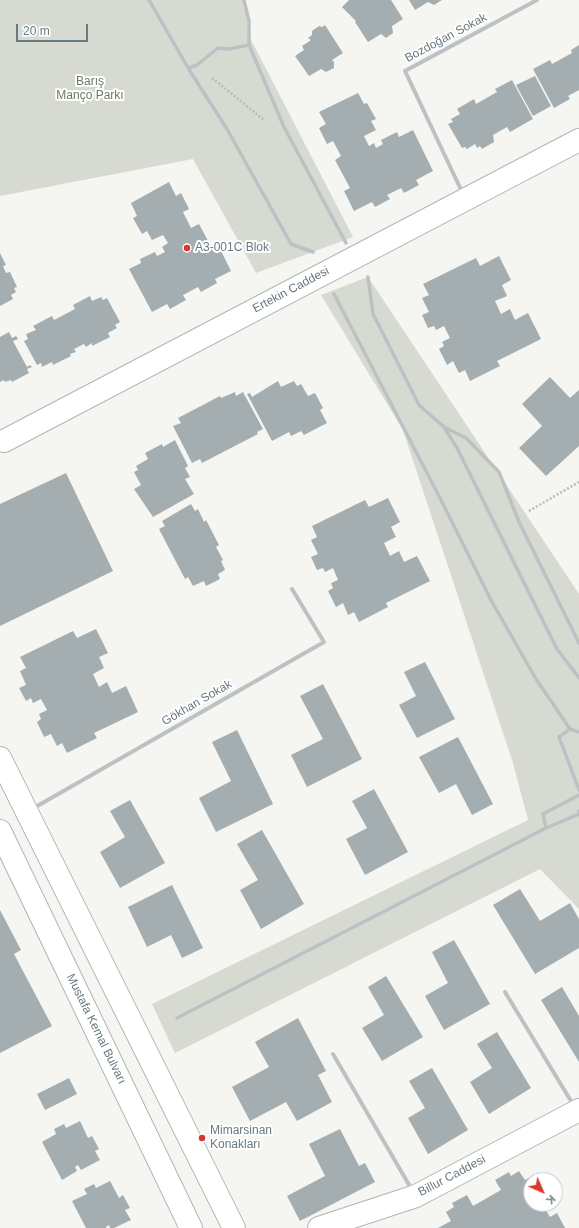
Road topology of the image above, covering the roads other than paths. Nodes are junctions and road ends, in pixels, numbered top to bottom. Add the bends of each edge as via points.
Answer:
1 (149, 0) edge
2 (244, 0) edge
3 (537, 0) edge
4 (249, 45) junction
5 (188, 68) junction
6 (579, 140) edge
7 (465, 199) junction
8 (346, 243) dead end
9 (313, 252) dead end
10 (368, 277) dead end
11 (334, 294) dead end
12 (444, 427) junction
13 (1, 442) edge
14 (292, 589) dead end
15 (579, 643) edge
16 (579, 678) edge
17 (570, 729) junction
18 (579, 732) edge
19 (0, 758) edge
20 (579, 790) edge
21 (579, 795) edge
22 (579, 811) edge
23 (27, 812) junction
24 (546, 828) junction
25 (0, 831) edge
26 (505, 992) dead end
27 (177, 1018) dead end
28 (333, 1054) dead end
29 (578, 1110) edge
30 (416, 1196) junction
31 (191, 1228) edge
32 (234, 1228) edge
33 (319, 1228) edge

1 - 5 street
2 - 4 street via 249,21
3 - 7 street, Bozdoğan Sokak via 405,72
4 - 5 street via 229,49 218,48 197,65
4 - 8 street via 284,127
5 - 9 street via 227,129 291,244
6 - 7 main road, Ertekin Caddesi
7 - 13 main road, Ertekin Caddesi
10 - 12 street via 373,314 419,405
11 - 17 street via 491,600 536,679
12 - 15 street via 466,438 499,472 517,517
12 - 16 street via 457,448 557,649
14 - 23 street, Gökhan Sokak via 324,642
17 - 18 street
17 - 20 street via 559,737
19 - 23 main road
21 - 24 street via 543,814
22 - 24 street via 579,814
23 - 32 main road
24 - 27 street
25 - 31 main road, Mustafa Kemal Bulvarı
26 - 29 street
28 - 30 street
29 - 30 main road, Billur Caddesi
30 - 33 main road, Billur Caddesi

